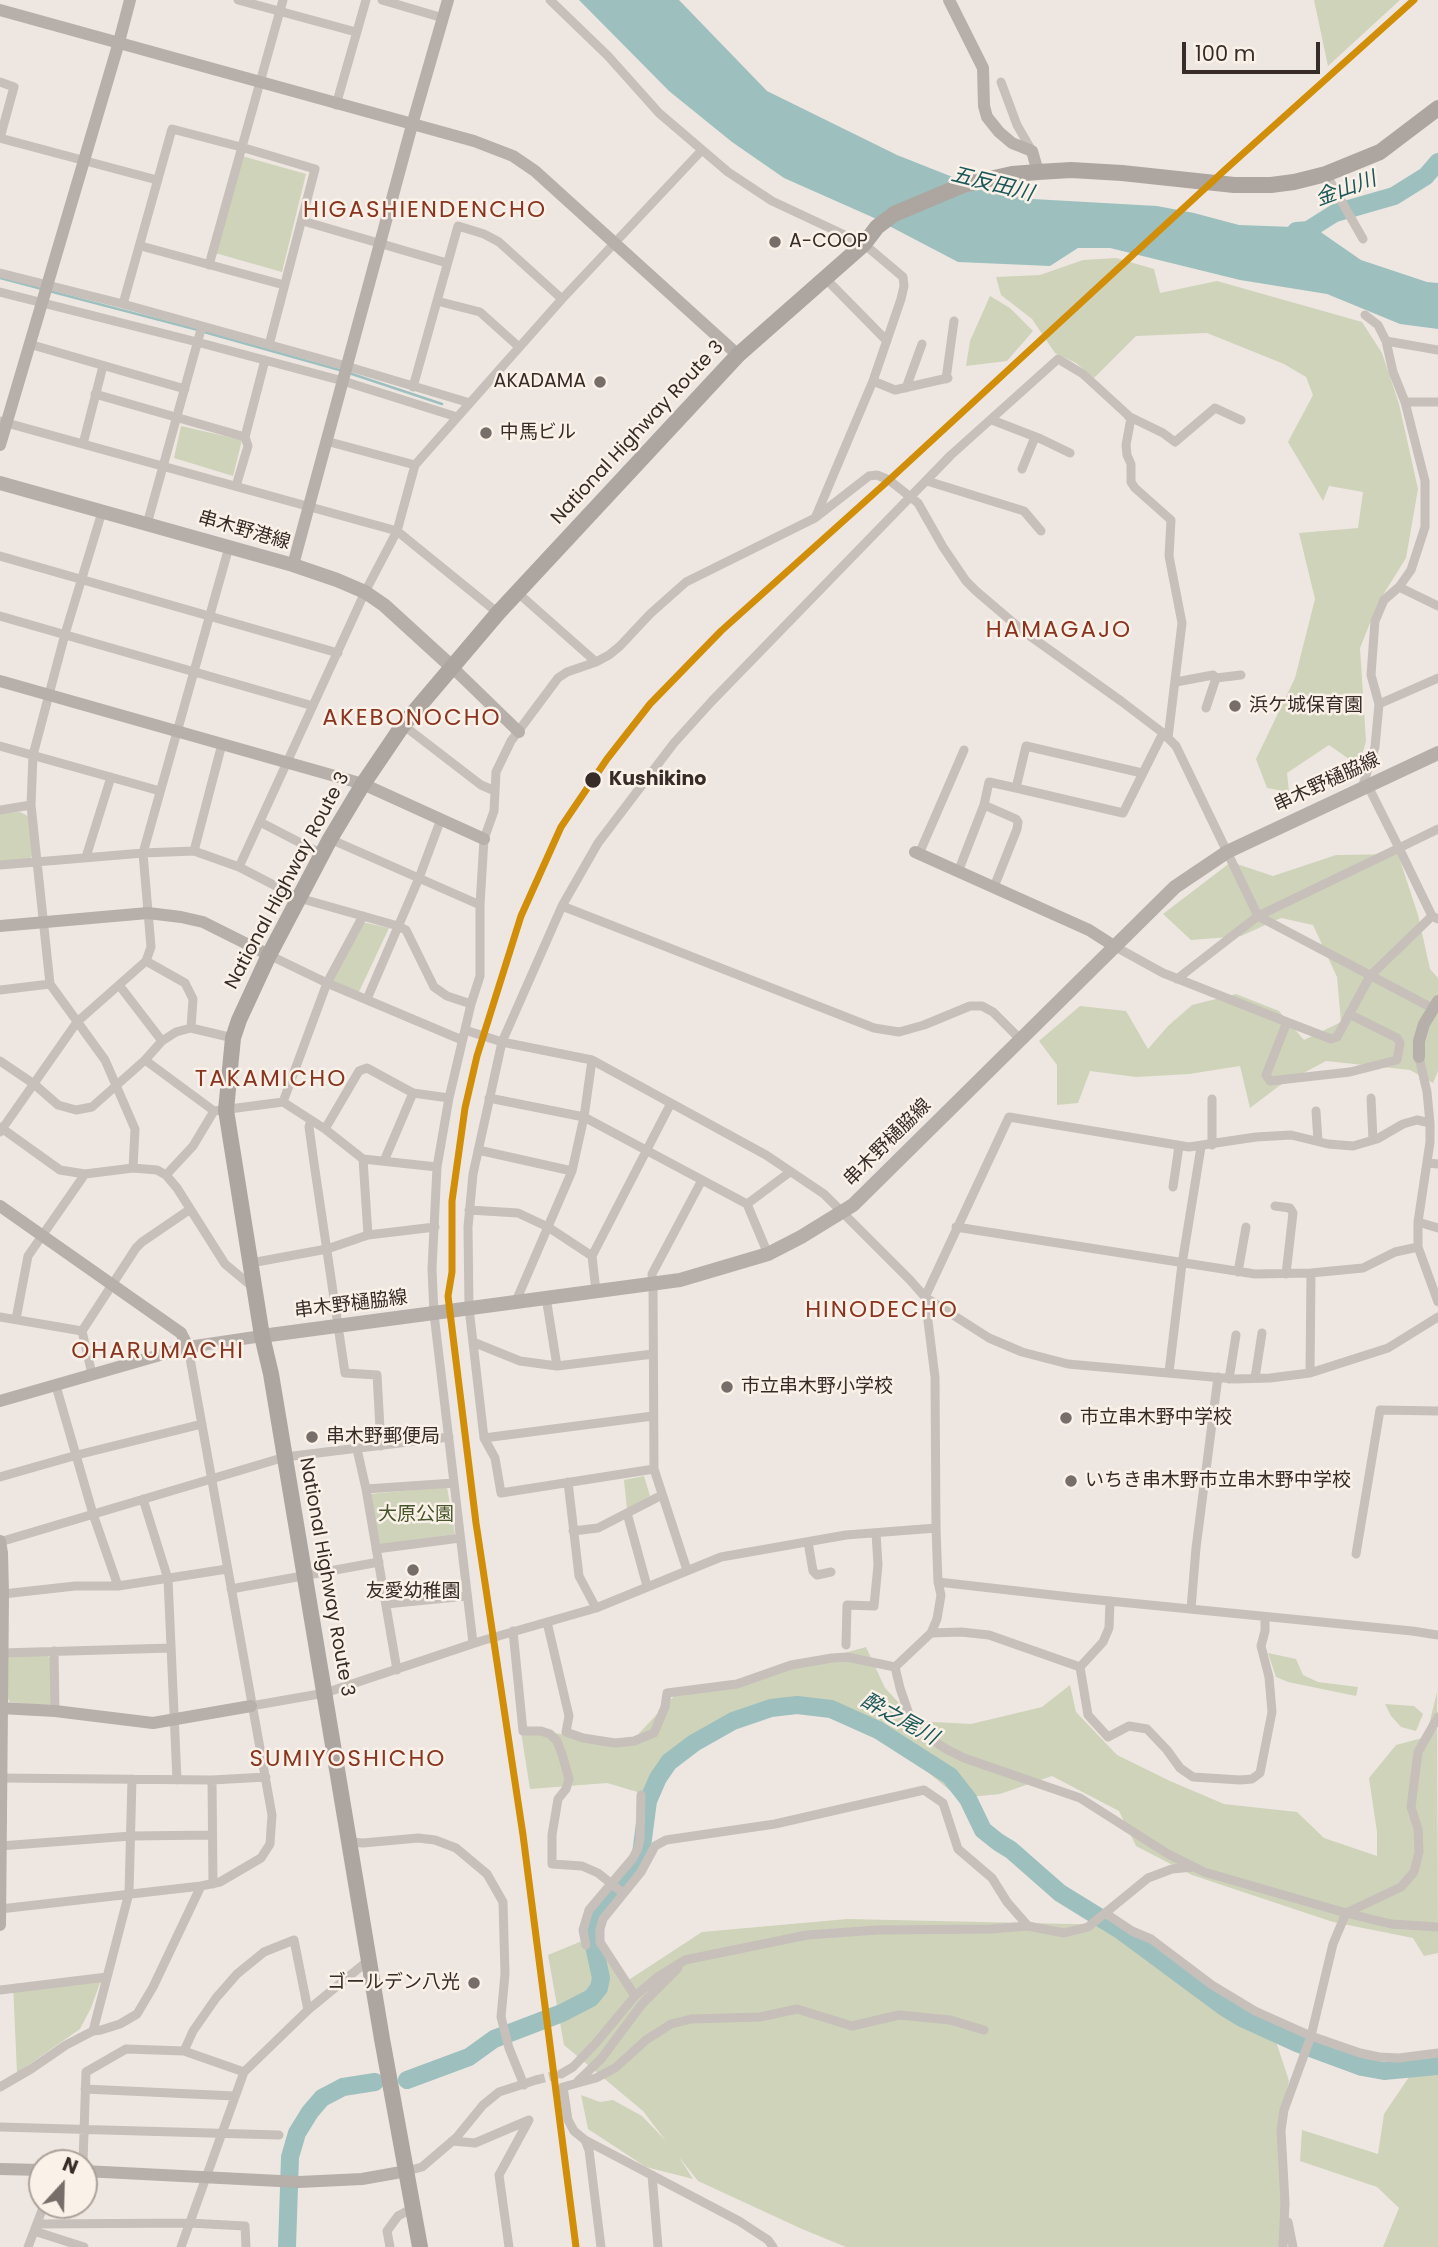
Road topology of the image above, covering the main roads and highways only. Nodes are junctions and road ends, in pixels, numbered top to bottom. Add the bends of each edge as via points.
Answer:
1 (1438, 108) edge
2 (0, 483) edge
3 (452, 667) junction
4 (1438, 752) edge
5 (262, 1336) junction
6 (420, 2247) edge

1 - 3 highway, National Highway Route 3 via 1380,152 1328,177 1234,185 1071,170 1012,174 963,185 894,214 738,355
2 - 3 main road, 串木野港線 via 293,565 365,592
3 - 5 highway, National Highway Route 3 via 403,724 330,839 269,955 233,1038 220,1111
4 - 5 main road, 串木野樋脇線 via 1227,852 1175,887 853,1205 768,1254 653,1284
5 - 6 highway, National Highway Route 3

